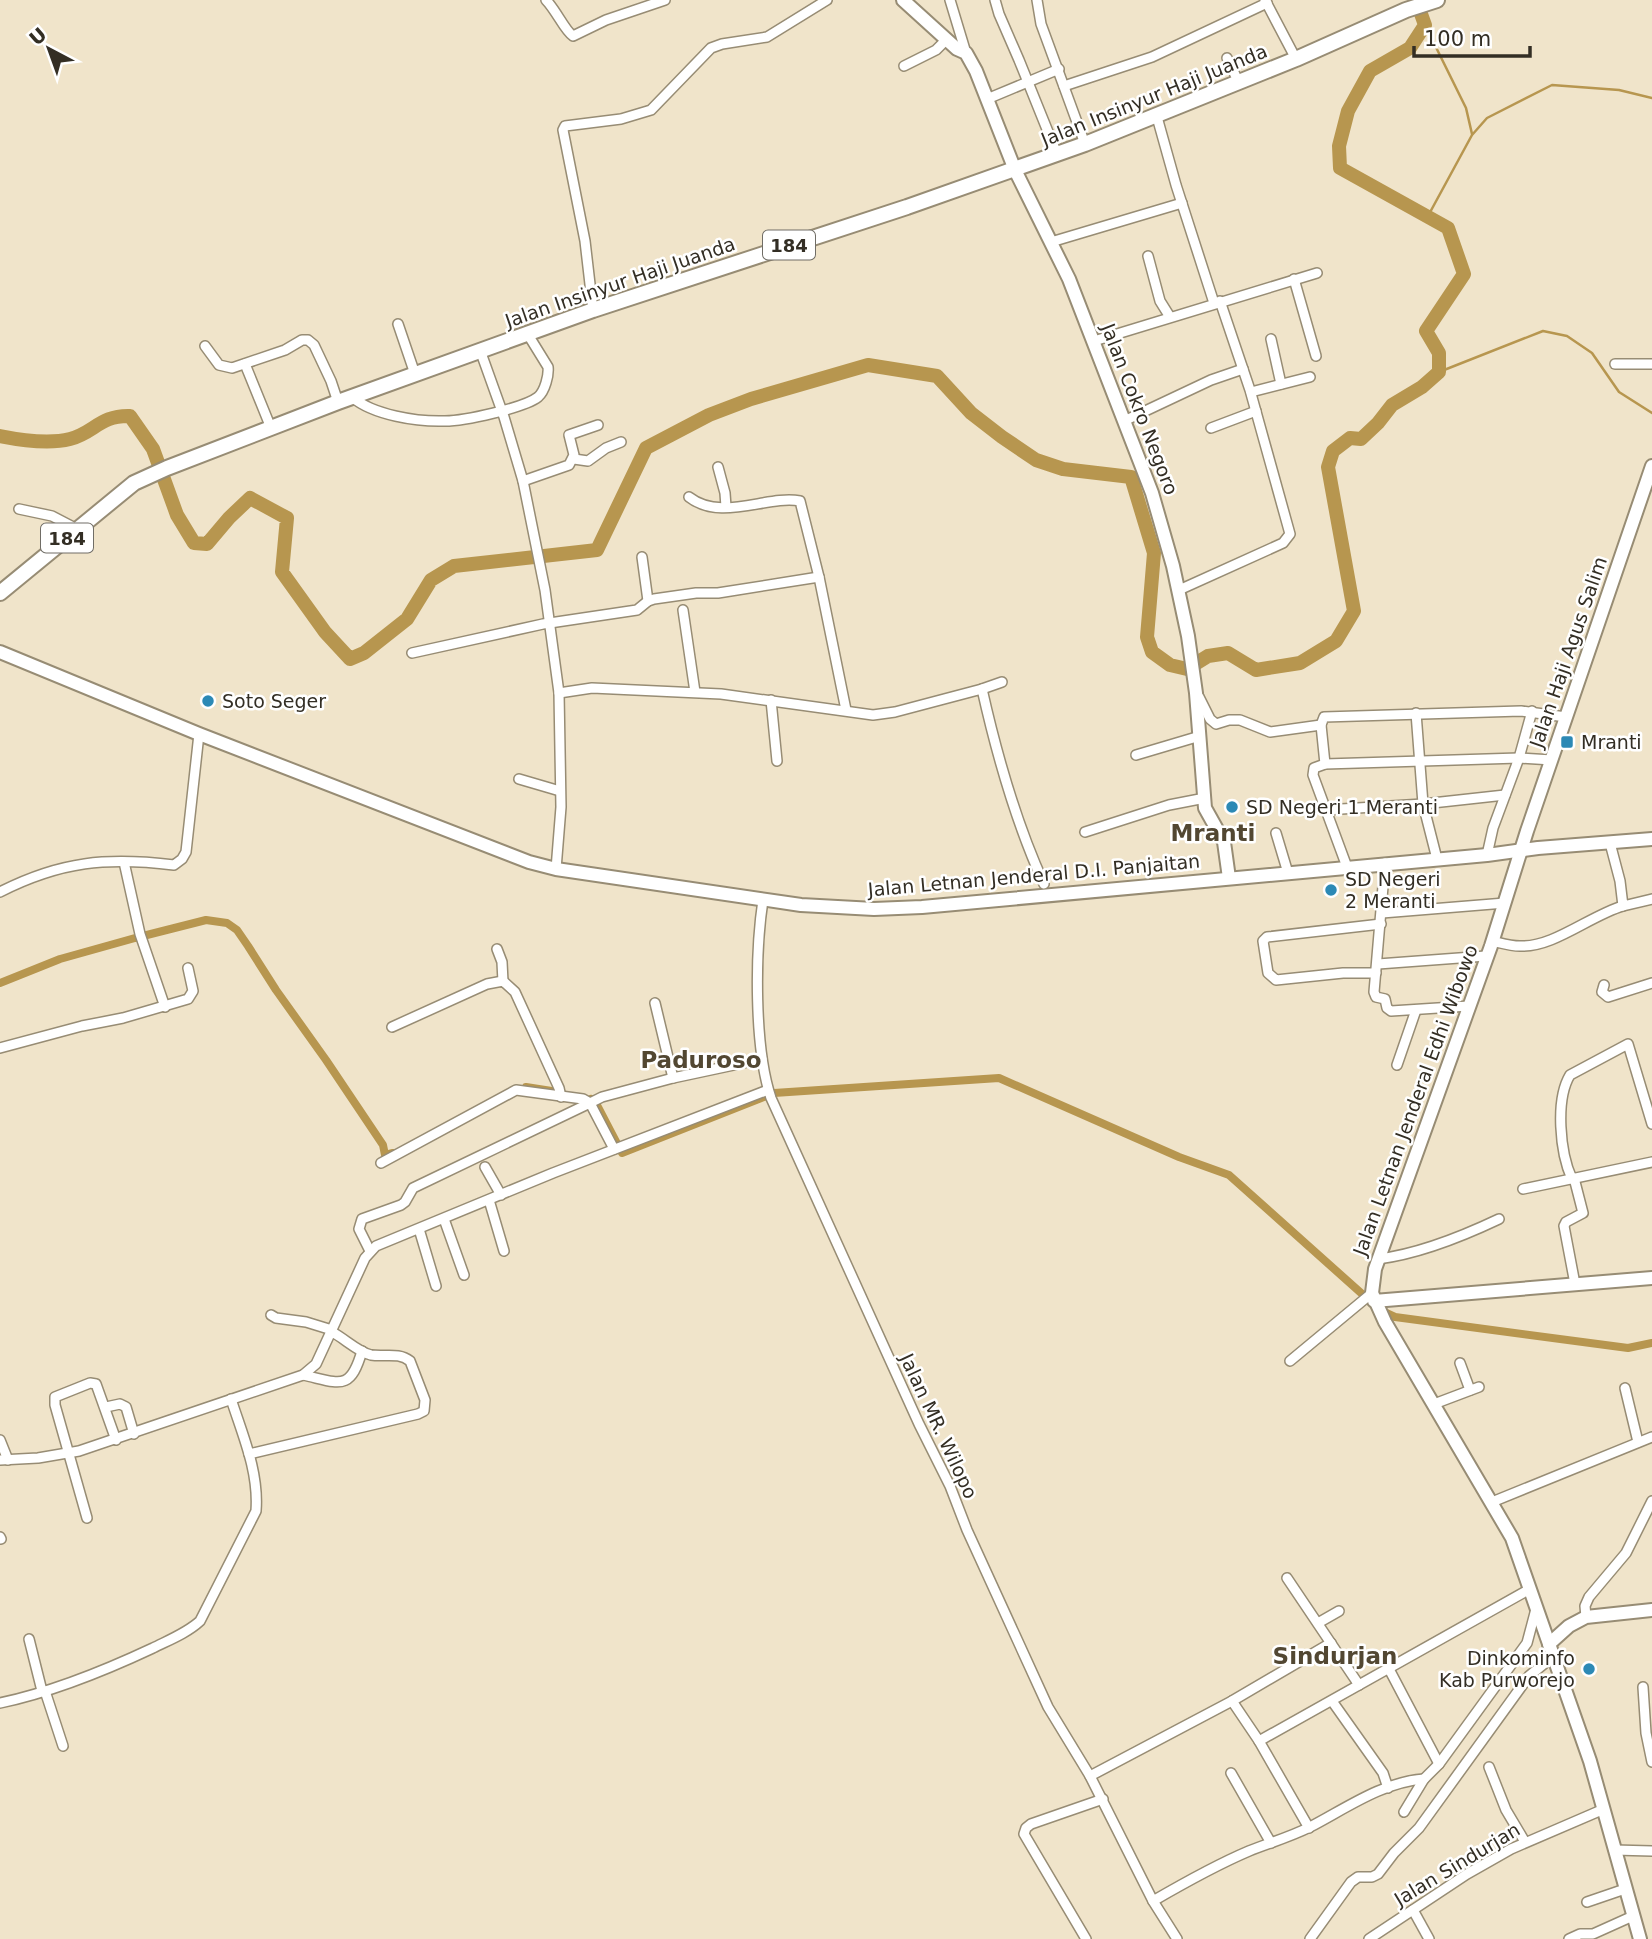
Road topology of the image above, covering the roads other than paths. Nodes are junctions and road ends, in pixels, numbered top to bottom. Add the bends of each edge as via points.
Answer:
1 (546, 0) edge
2 (665, 0) edge
3 (827, 0) edge
4 (903, 0) edge
5 (950, 0) edge
6 (995, 0) edge
7 (1037, 0) edge
8 (1433, 1) edge
9 (1266, 2) edge
10 (638, 4) edge
11 (947, 39) junction
12 (967, 53) junction
13 (1227, 58) dead end
14 (1296, 59) junction
15 (904, 66) dead end
16 (1059, 69) junction
17 (1028, 83) junction
18 (1239, 83) junction
19 (1064, 86) junction
20 (987, 99) junction
21 (1157, 117) junction
22 (1085, 144) junction
23 (1057, 154) junction
24 (1015, 170) junction
25 (1182, 203) junction
26 (1051, 242) junction
27 (1148, 256) dead end
28 (1317, 273) dead end
29 (1294, 279) junction
30 (1217, 302) junction
31 (593, 310) junction
32 (1170, 317) junction
33 (398, 324) dead end
34 (527, 333) junction
35 (1271, 339) dead end
36 (1094, 341) junction
37 (205, 346) dead end
38 (480, 350) junction
39 (1316, 356) dead end
40 (245, 364) junction
41 (1615, 364) dead end
42 (1652, 364) edge
43 (1243, 369) junction
44 (415, 374) junction
45 (1310, 377) dead end
46 (1281, 384) junction
47 (1251, 392) junction
48 (345, 400) junction
49 (502, 411) junction
50 (1256, 411) junction
51 (1124, 421) junction
52 (598, 425) dead end
53 (271, 428) junction
54 (1210, 428) dead end
55 (621, 442) dead end
56 (574, 459) junction
57 (1652, 466) edge
58 (719, 467) dead end
59 (523, 481) junction
60 (689, 497) dead end
61 (726, 506) junction
62 (19, 509) dead end
63 (77, 529) junction
64 (642, 557) dead end
65 (819, 578) junction
66 (1179, 590) junction
67 (0, 593) edge
68 (648, 601) junction
69 (683, 610) dead end
70 (549, 623) junction
71 (0, 652) edge
72 (412, 653) dead end
73 (1002, 682) dead end
74 (982, 689) junction
75 (695, 692) junction
76 (559, 693) junction
77 (1196, 693) junction
78 (771, 700) junction
79 (846, 710) junction
80 (1532, 711) junction
81 (1416, 712) junction
82 (1566, 717) junction
83 (1321, 725) junction
84 (199, 734) junction
85 (1200, 736) junction
86 (1136, 755) dead end
87 (1519, 758) junction
88 (1420, 760) junction
89 (1552, 760) junction
90 (777, 761) dead end
91 (1325, 764) junction
92 (519, 779) dead end
93 (560, 791) junction
94 (1506, 794) junction
95 (1205, 798) junction
96 (1423, 804) junction
97 (1325, 810) junction
98 (1085, 832) dead end
99 (1276, 833) dead end
100 (1652, 839) edge
101 (1610, 843) junction
102 (1521, 850) junction
103 (1488, 855) junction
104 (1437, 859) junction
105 (124, 862) junction
106 (1385, 863) junction
107 (1347, 867) junction
108 (556, 869) junction
109 (1288, 873) junction
110 (1229, 878) junction
111 (1044, 884) dead end
112 (0, 892) edge
113 (1652, 899) edge
114 (763, 901) junction
115 (1505, 903) junction
116 (1623, 906) junction
117 (1382, 912) junction
118 (1381, 924) junction
119 (1492, 941) junction
120 (497, 948) dead end
121 (1486, 956) junction
122 (188, 968) dead end
123 (1377, 969) junction
124 (503, 982) junction
125 (1652, 983) edge
126 (1604, 985) dead end
127 (655, 1003) dead end
128 (1469, 1006) junction
129 (165, 1007) junction
130 (1416, 1010) junction
131 (391, 1027) dead end
132 (0, 1048) edge
133 (762, 1059) junction
134 (1397, 1065) dead end
135 (673, 1079) junction
136 (560, 1093) junction
137 (770, 1093) junction
138 (594, 1101) junction
139 (1652, 1124) edge
140 (617, 1148) junction
141 (1652, 1162) edge
142 (381, 1163) dead end
143 (485, 1167) dead end
144 (1573, 1178) junction
145 (1523, 1189) dead end
146 (500, 1195) junction
147 (489, 1200) junction
148 (444, 1219) junction
149 (1499, 1220) dead end
150 (419, 1229) junction
151 (370, 1251) junction
152 (504, 1251) dead end
153 (1378, 1259) junction
154 (464, 1275) dead end
155 (1652, 1278) edge
156 (1575, 1284) junction
157 (436, 1286) dead end
158 (1372, 1302) junction
159 (271, 1315) dead end
160 (332, 1331) junction
161 (362, 1351) junction
162 (1290, 1361) dead end
163 (1460, 1363) dead end
164 (303, 1375) junction
165 (1625, 1388) dead end
166 (232, 1399) junction
167 (1434, 1404) junction
168 (106, 1407) junction
169 (134, 1434) junction
170 (1652, 1437) edge
171 (0, 1440) edge
172 (116, 1440) junction
173 (1638, 1443) junction
174 (70, 1453) junction
175 (249, 1454) junction
176 (4, 1460) edge
177 (1652, 1501) edge
178 (1492, 1503) junction
179 (87, 1518) dead end
180 (1287, 1578) dead end
181 (1530, 1590) junction
182 (1537, 1608) junction
183 (1652, 1610) edge
184 (1339, 1611) dead end
185 (1586, 1617) junction
186 (1318, 1623) junction
187 (29, 1639) dead end
188 (1331, 1643) junction
189 (1549, 1644) junction
190 (1554, 1659) junction
191 (1389, 1670) junction
192 (1359, 1685) junction
193 (1643, 1686) dead end
194 (44, 1691) junction
195 (1232, 1701) junction
196 (1332, 1701) junction
197 (0, 1703) edge
198 (1259, 1741) junction
199 (63, 1746) dead end
200 (1652, 1762) edge
201 (1439, 1764) junction
202 (1489, 1767) dead end
203 (1231, 1773) dead end
204 (1090, 1776) junction
205 (1423, 1779) junction
206 (1388, 1788) junction
207 (1103, 1799) junction
208 (1605, 1809) junction
209 (1404, 1812) dead end
210 (1309, 1828) junction
211 (1525, 1842) junction
212 (1271, 1843) junction
213 (1614, 1850) junction
214 (1652, 1851) edge
215 (1625, 1889) junction
216 (1153, 1901) junction
217 (1587, 1902) dead end
218 (1413, 1910) junction
219 (1633, 1916) junction
220 (1086, 1939) edge
221 (1177, 1939) edge
222 (1310, 1939) edge
223 (1369, 1939) edge
224 (1429, 1939) edge
225 (1569, 1939) edge
226 (1640, 1939) edge

1 - 10 street via 573,36
2 - 10 street
3 - 31 street via 767,37 711,48 651,110 565,126
4 - 11 street
5 - 12 street
6 - 17 street
7 - 16 street
8 - 14 main road, Jalan Insinyur Haji Juanda / 184
9 - 14 street
9 - 19 street via 1152,57
11 - 12 street
11 - 15 street via 933,52
12 - 20 street, Jalan Cokro Negoro
13 - 18 street
14 - 18 main road, Jalan Insinyur Haji Juanda / 184
16 - 17 street
16 - 19 street
17 - 20 street
17 - 23 street
18 - 21 main road, Jalan Insinyur Haji Juanda / 184
19 - 22 street
20 - 24 street, Jalan Cokro Negoro
21 - 22 main road, Jalan Insinyur Haji Juanda / 184
21 - 25 street
22 - 23 main road, Jalan Insinyur Haji Juanda / 184
23 - 24 main road, Jalan Insinyur Haji Juanda / 184
24 - 26 street, Jalan Cokro Negoro
24 - 31 main road, Jalan Insinyur Haji Juanda / 184
25 - 26 street
25 - 30 street
26 - 36 street, Jalan Cokro Negoro
27 - 32 street via 1160,301
28 - 29 street
29 - 30 street
29 - 39 street
30 - 32 street
30 - 43 street
31 - 34 main road, Jalan Insinyur Haji Juanda / 184
32 - 36 street
33 - 44 street
34 - 38 main road, Jalan Insinyur Haji Juanda / 184
34 - 49 street via 548,369 546,381 537,397
35 - 46 street
36 - 51 street, Jalan Cokro Negoro
37 - 40 street via 224,368
38 - 44 main road, Jalan Insinyur Haji Juanda / 184
38 - 49 street
40 - 48 street via 308,340
40 - 53 street
41 - 42 street
43 - 47 street
43 - 51 street
44 - 48 main road, Jalan Insinyur Haji Juanda / 184
45 - 46 street
46 - 47 street
47 - 50 street
48 - 49 street via 371,410 446,422
48 - 53 main road, Jalan Insinyur Haji Juanda / 184
49 - 59 street
50 - 54 street
50 - 66 street via 1289,537
51 - 66 street, Jalan Cokro Negoro via 1152,492
52 - 56 street via 569,435
53 - 63 main road, Jalan Insinyur Haji Juanda / 184 via 134,483
55 - 56 street via 588,461
56 - 59 street via 565,468
57 - 82 street, Jalan Haji Agus Salim
58 - 61 street
59 - 70 street
60 - 61 street via 702,505
61 - 65 street via 800,501
62 - 63 street via 52,516
63 - 67 main road, Jalan Insinyur Haji Juanda / 184
64 - 68 street
65 - 68 street
65 - 79 street
66 - 77 street, Jalan Cokro Negoro
68 - 70 street via 638,610
69 - 75 street
70 - 72 street
70 - 76 street
71 - 84 street, Jalan Letnan Jenderal D.I. Panjaitan
73 - 74 street
74 - 79 street via 884,715
74 - 111 street via 994,740
75 - 76 street via 592,688
75 - 78 street
76 - 93 street
77 - 83 street via 1216,724 1236,719 1270,732
77 - 85 street, Jalan Cokro Negoro
78 - 79 street
78 - 90 street
80 - 81 street
80 - 82 street
80 - 87 street
81 - 83 street via 1330,715 1321,719
81 - 88 street
82 - 89 street, Jalan Haji Agus Salim
83 - 91 street
84 - 105 street via 182,859 174,865
84 - 108 street, Jalan Letnan Jenderal D.I. Panjaitan via 485,847
85 - 86 street
85 - 95 street, Jalan Cokro Negoro
87 - 88 street
87 - 89 street
87 - 94 street
88 - 91 street
88 - 96 street
89 - 102 street, Jalan Haji Agus Salim
91 - 97 street via 1314,768 1313,775
92 - 93 street
93 - 108 street
94 - 96 street
94 - 103 street
95 - 98 street
95 - 110 street, Jalan Cokro Negoro via 1226,850
96 - 97 street
96 - 104 street
97 - 107 street
99 - 109 street
100 - 101 street, Jalan Letnan Jenderal D.I. Panjaitan
101 - 102 street, Jalan Letnan Jenderal D.I. Panjaitan
101 - 116 street
102 - 103 street, Jalan Letnan Jenderal D.I. Panjaitan
102 - 115 street, Jalan Letnan Jenderal Edhi Wibowo
103 - 104 street, Jalan Letnan Jenderal D.I. Panjaitan
104 - 106 street, Jalan Letnan Jenderal D.I. Panjaitan
105 - 112 street via 63,866
105 - 129 street via 141,936
106 - 107 street, Jalan Letnan Jenderal D.I. Panjaitan
106 - 117 street
107 - 109 street, Jalan Letnan Jenderal D.I. Panjaitan
108 - 114 street, Jalan Letnan Jenderal D.I. Panjaitan
109 - 110 street, Jalan Letnan Jenderal D.I. Panjaitan
110 - 114 street, Jalan Letnan Jenderal D.I. Panjaitan via 922,907 836,908
113 - 116 street
114 - 133 street, Jalan MR. Wilopo
115 - 117 street
115 - 119 street, Jalan Letnan Jenderal Edhi Wibowo
116 - 119 street via 1545,942 1522,947
117 - 118 street
118 - 123 street
118 - 123 street via 1263,941 1268,973 1276,980
119 - 121 street, Jalan Letnan Jenderal Edhi Wibowo
120 - 124 street
121 - 123 street
121 - 128 street, Jalan Letnan Jenderal Edhi Wibowo
122 - 129 street via 192,996
123 - 130 street via 1375,994 1385,999 1388,1010
124 - 131 street via 487,984
124 - 136 street via 515,992
125 - 126 street via 1608,997 1602,992
127 - 135 street
128 - 130 street
128 - 153 street, Jalan Letnan Jenderal Edhi Wibowo
129 - 132 street
130 - 134 street
133 - 135 street
133 - 137 street, Jalan MR. Wilopo
135 - 138 street
136 - 138 street
136 - 142 street via 516,1090
137 - 140 street
137 - 204 street, Jalan MR. Wilopo via 1048,1707
138 - 140 street
138 - 151 street via 413,1188 401,1205 362,1219 359,1229
139 - 144 street via 1628,1044 1575,1072 1567,1078 1560,1131
140 - 146 street
141 - 144 street
143 - 146 street
144 - 145 street
144 - 156 street via 1583,1213 1564,1227
146 - 147 street
147 - 148 street
147 - 152 street
148 - 150 street
148 - 154 street
149 - 153 street via 1433,1245
150 - 151 street
150 - 157 street
151 - 160 street
153 - 158 street, Jalan Letnan Jenderal Edhi Wibowo
155 - 156 street
156 - 158 street
158 - 162 street
158 - 167 street
159 - 160 street
160 - 161 street
160 - 164 street via 313,1368
161 - 164 street via 355,1372 345,1381
161 - 175 street via 410,1361 425,1400 424,1411
163 - 167 street via 1474,1388
164 - 166 street
165 - 173 street
166 - 169 street
166 - 175 street
167 - 178 street
168 - 169 street via 126,1407
168 - 172 street
168 - 174 street via 93,1383 55,1397
169 - 172 street
170 - 173 street
171 - 176 street
172 - 174 street
173 - 178 street
174 - 176 street
174 - 179 street
175 - 194 street via 256,1511 200,1621 107,1669
177 - 185 street via 1626,1553 1589,1597
178 - 181 street via 1512,1538
180 - 186 street
181 - 182 street
181 - 191 street
182 - 189 street
182 - 201 street via 1527,1643
183 - 185 street
184 - 186 street
185 - 189 street
186 - 188 street
187 - 194 street
188 - 192 street
188 - 195 street
189 - 190 street
190 - 208 street
190 - 222 street via 1528,1676 1419,1828 1378,1874 1351,1882
191 - 192 street
191 - 201 street
192 - 196 street
193 - 200 street
194 - 197 street
194 - 199 street
195 - 198 street
195 - 204 street
196 - 198 street
196 - 206 street via 1383,1773
198 - 210 street
201 - 205 street
202 - 211 street
203 - 212 street
204 - 207 street, Jalan MR. Wilopo
205 - 206 street
205 - 209 street
206 - 210 street
207 - 216 street, Jalan MR. Wilopo
207 - 220 street via 1031,1824 1024,1833
208 - 211 street, Jalan Sindurjan
208 - 213 street
210 - 212 street
211 - 218 street, Jalan Sindurjan
212 - 216 street
213 - 214 street
213 - 215 street
215 - 217 street
215 - 219 street
216 - 221 street, Jalan MR. Wilopo
218 - 223 street, Jalan Sindurjan
218 - 224 street
219 - 225 street
219 - 226 street

